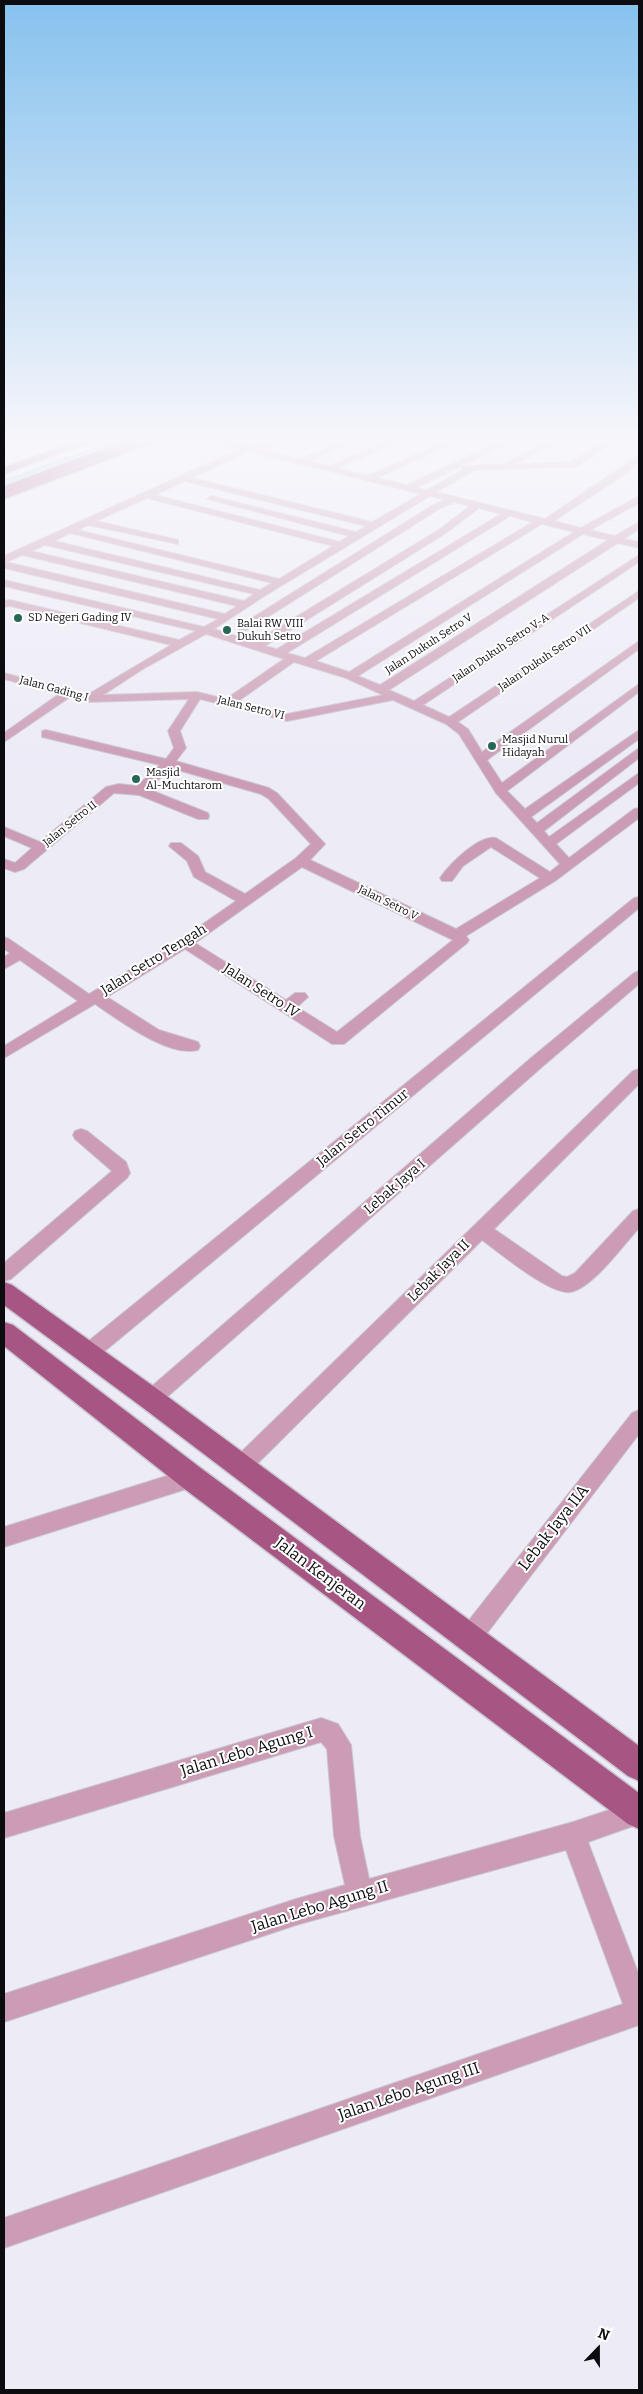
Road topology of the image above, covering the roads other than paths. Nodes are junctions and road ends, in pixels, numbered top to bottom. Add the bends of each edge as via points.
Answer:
1 (25, 550) edge
2 (79, 550) edge
3 (148, 550) edge
4 (333, 550) edge
5 (368, 550) edge
6 (398, 550) edge
7 (413, 550) edge
8 (448, 550) edge
9 (495, 550) edge
10 (552, 550) edge
11 (598, 550) edge
12 (21, 552) junction
13 (639, 558) edge
14 (4, 560) edge
15 (4, 565) edge
16 (280, 582) junction
17 (4, 583) edge
18 (262, 593) junction
19 (639, 594) edge
20 (4, 604) edge
21 (246, 605) junction
22 (227, 618) junction
23 (270, 627) dead end
24 (243, 628) dead end
25 (205, 630) junction
26 (180, 644) junction
27 (639, 644) edge
28 (257, 646) junction
29 (277, 654) junction
30 (292, 659) junction
31 (307, 662) junction
32 (4, 676) edge
33 (350, 676) junction
34 (639, 687) edge
35 (382, 689) junction
36 (69, 693) junction
37 (197, 695) junction
38 (396, 696) junction
39 (90, 699) junction
40 (104, 700) joint
41 (229, 702) junction
42 (414, 706) junction
43 (450, 722) junction
44 (46, 734) dead end
45 (639, 734) edge
46 (4, 738) edge
47 (639, 752) edge
48 (482, 758) junction
49 (168, 763) junction
50 (639, 777) edge
51 (500, 790) junction
52 (139, 791) junction
53 (639, 812) edge
54 (525, 815) junction
55 (203, 816) dead end
56 (537, 830) junction
57 (4, 831) edge
58 (549, 843) junction
59 (176, 846) dead end
60 (42, 847) junction
61 (301, 861) junction
62 (4, 863) edge
63 (568, 865) junction
64 (447, 878) dead end
65 (550, 878) junction
66 (245, 900) junction
67 (639, 901) edge
68 (457, 935) junction
69 (4, 942) edge
70 (185, 943) junction
71 (20, 954) junction
72 (4, 964) edge
73 (639, 976) edge
74 (300, 997) dead end
75 (92, 999) junction
76 (286, 1007) junction
77 (192, 1046) dead end
78 (4, 1053) edge
79 (639, 1076) edge
80 (81, 1135) dead end
81 (639, 1216) edge
82 (481, 1230) junction
83 (4, 1274) edge
84 (4, 1292) edge
85 (4, 1332) edge
86 (87, 1354) junction
87 (151, 1399) junction
88 (639, 1419) edge
89 (240, 1467) junction
90 (192, 1478) junction
91 (4, 1537) edge
92 (470, 1637) junction
93 (639, 1765) edge
94 (639, 1813) edge
95 (4, 1825) edge
96 (572, 1835) junction
97 (360, 1894) junction
98 (4, 2008) edge
99 (4, 2233) edge

1 - 12 street
2 - 18 street
3 - 16 street
4 - 16 street
5 - 24 street
6 - 23 street
7 - 28 street
8 - 29 street
9 - 31 street
10 - 33 street
11 - 35 street, Jalan Dukuh Setro V
12 - 14 street
12 - 21 street
13 - 42 street, Jalan Dukuh Setro V-A
15 - 22 street
16 - 18 street
17 - 25 street
18 - 21 street
19 - 43 street, Jalan Dukuh Setro VII
20 - 26 street
21 - 22 street
22 - 25 street
25 - 26 street
25 - 28 street
26 - 39 street
27 - 48 street
28 - 29 street
29 - 30 street
30 - 31 street
30 - 41 street
31 - 33 street
32 - 36 street, Jalan Gading I
33 - 35 street
34 - 51 street
35 - 38 street
36 - 39 street, Jalan Gading I
36 - 46 street
37 - 40 street, Jalan Setro VI
37 - 41 street, Jalan Setro VI
37 - 49 street via 174,731 180,748
38 - 41 street, Jalan Setro VI via 290,718
38 - 42 street
39 - 40 street, Jalan Gading I
42 - 43 street
43 - 48 street via 464,732
44 - 49 street
45 - 54 street
47 - 56 street
48 - 51 street
49 - 52 street
49 - 61 street via 238,781 270,794 318,842
50 - 58 street
51 - 54 street
52 - 55 street, Jalan Setro II
52 - 60 street, Jalan Setro II via 128,787 110,790
53 - 63 street
54 - 56 street
56 - 58 street
57 - 60 street
58 - 63 street
59 - 66 street via 193,859 199,874
60 - 62 street, Jalan Setro II via 17,867
61 - 66 street, Jalan Setro Tengah
61 - 68 street, Jalan Setro V
63 - 65 street
64 - 65 street via 458,863 491,841
65 - 68 street
66 - 70 street, Jalan Setro Tengah
67 - 86 street, Jalan Setro Timur
68 - 76 street, Jalan Setro IV via 461,942 337,1040
69 - 71 street
70 - 75 street, Jalan Setro Tengah
70 - 76 street, Jalan Setro IV
71 - 72 street
71 - 75 street
73 - 87 street, Lebak Jaya I
74 - 76 street
75 - 77 street via 171,1043
75 - 78 street, Jalan Setro Tengah
79 - 82 street, Lebak Jaya II
80 - 83 street via 120,1167 121,1173
81 - 82 street via 582,1278 568,1285 558,1283
82 - 89 street, Lebak Jaya II
84 - 86 main road
85 - 90 main road, Jalan Kenjeran
86 - 87 main road
87 - 89 main road
88 - 92 street, Lebak Jaya IIA
89 - 92 main road
90 - 91 street
90 - 94 main road, Jalan Kenjeran
92 - 93 main road
94 - 96 street, Jalan Lebo Agung II
95 - 97 street, Jalan Lebo Agung I via 321,1730 330,1732 339,1745 347,1836
96 - 97 street, Jalan Lebo Agung II
96 - 99 street, Jalan Lebo Agung III via 637,2005 633,2014
97 - 98 street, Jalan Lebo Agung II

